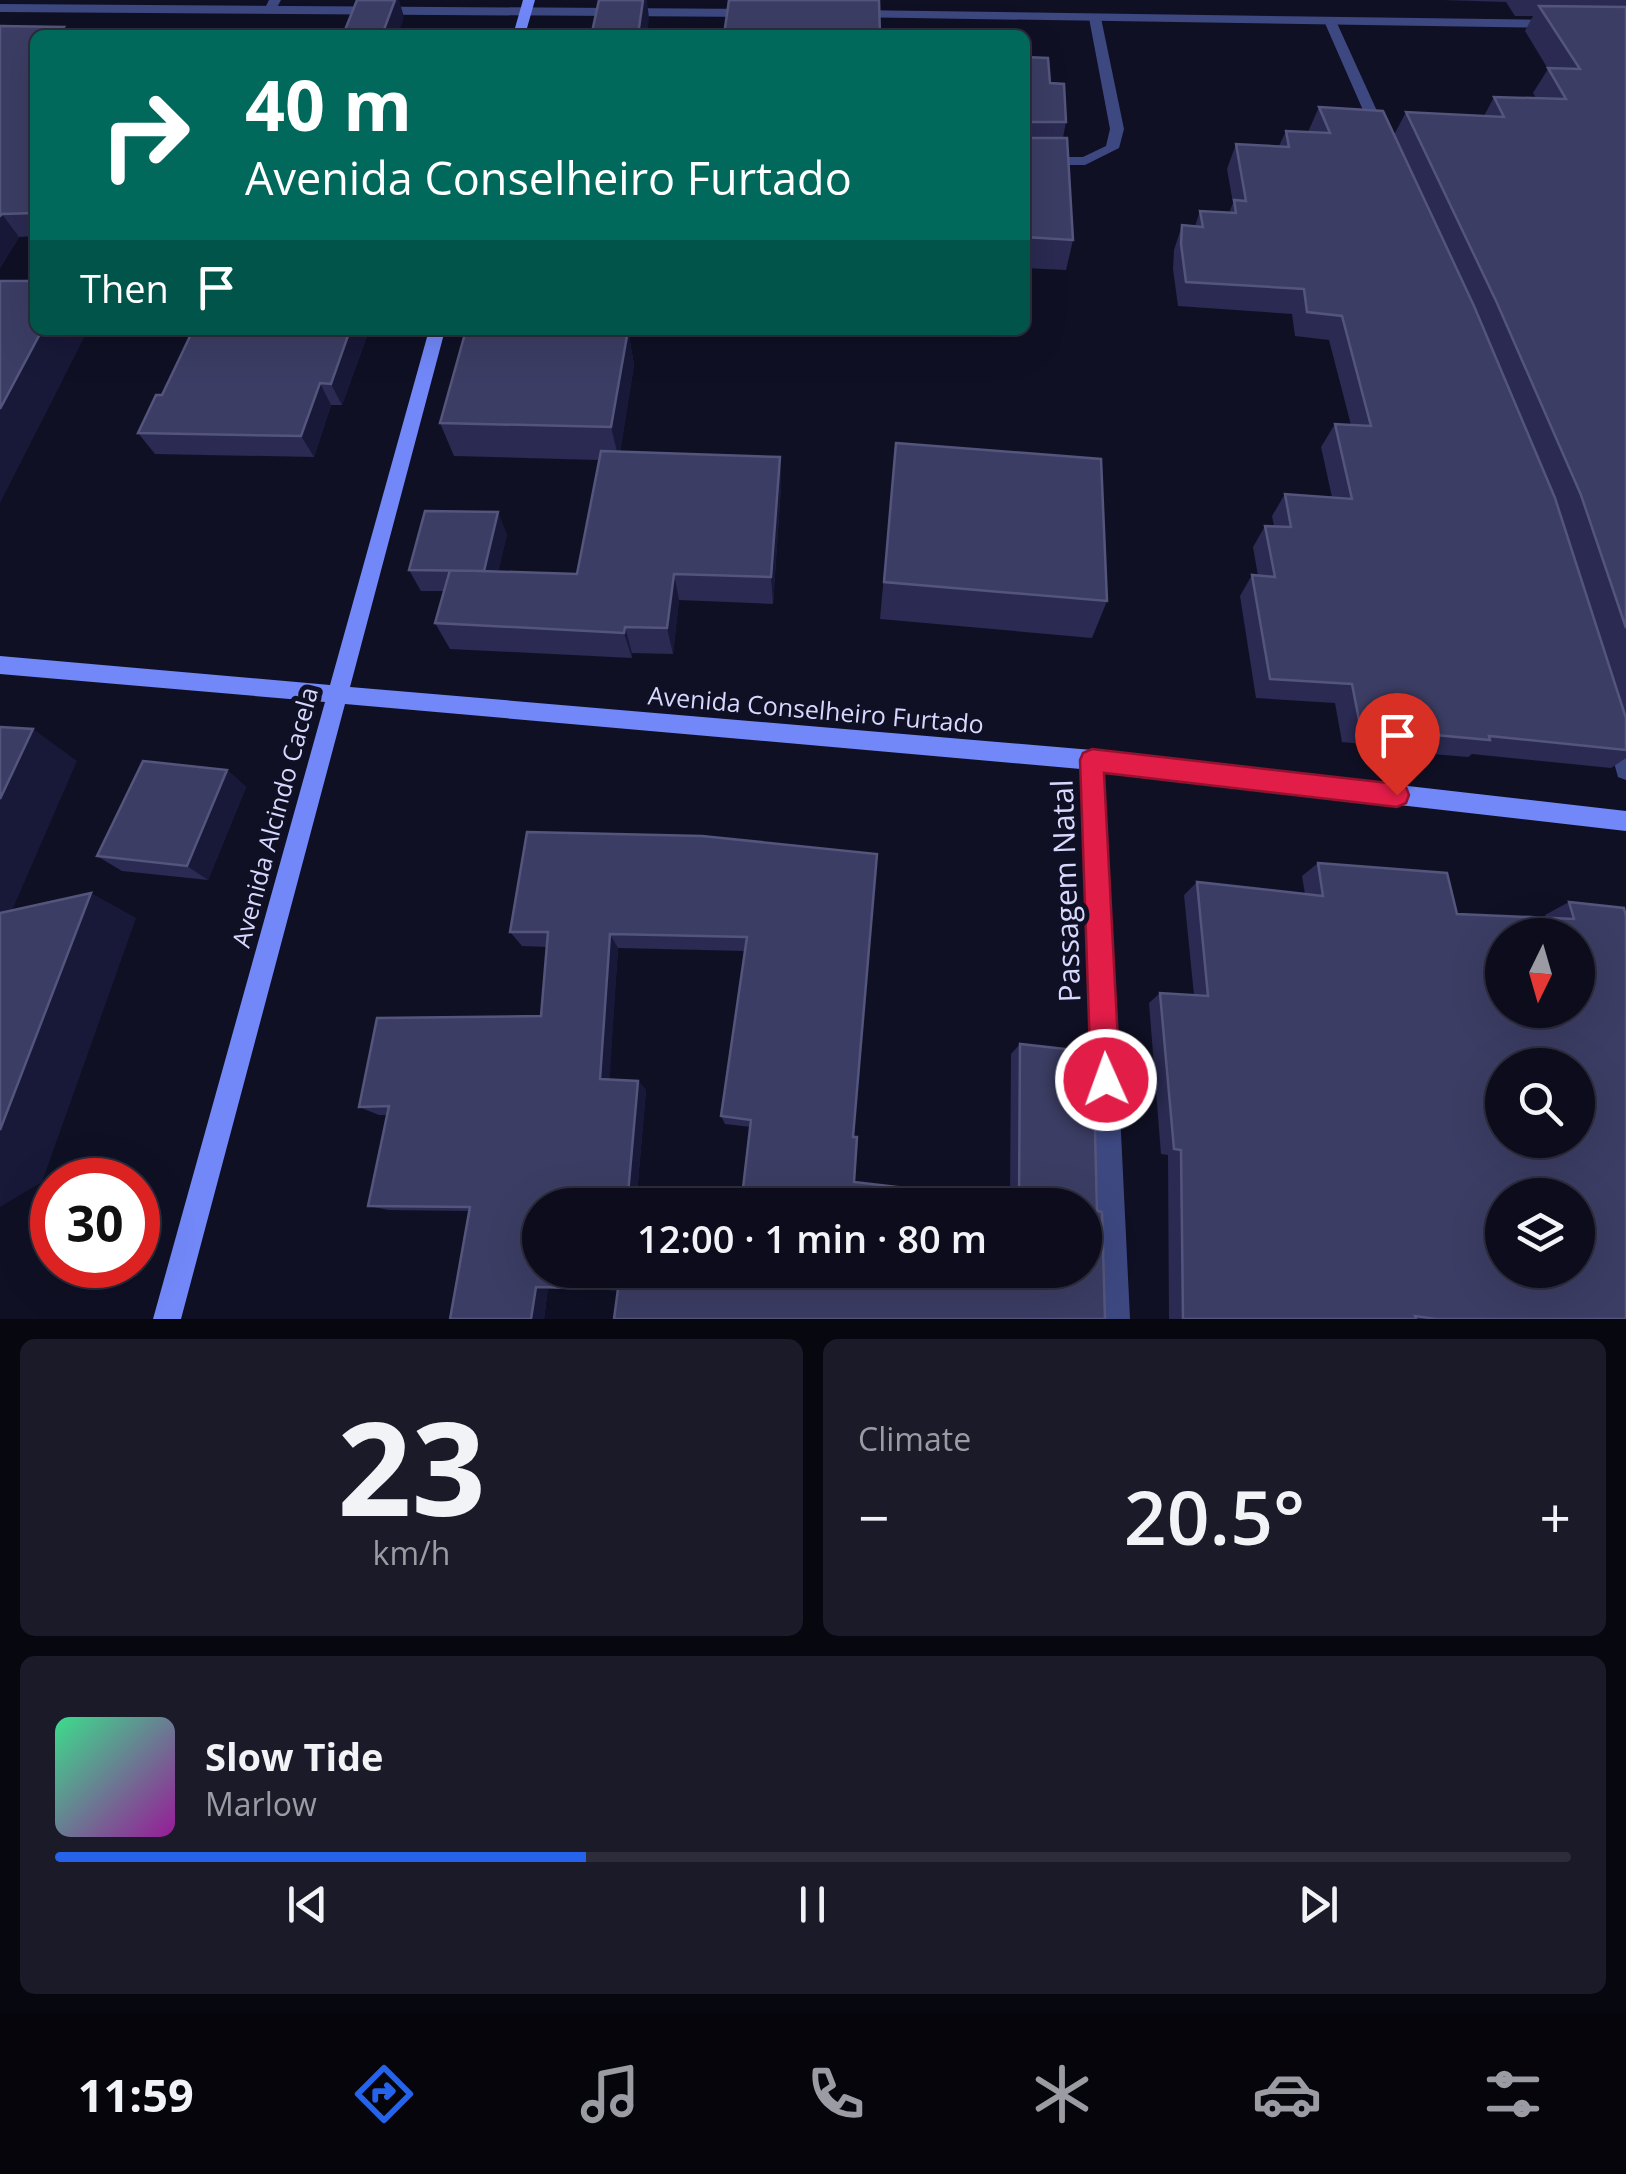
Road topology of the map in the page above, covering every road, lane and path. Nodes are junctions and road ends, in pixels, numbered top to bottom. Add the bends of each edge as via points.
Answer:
1 (273, 5) edge
2 (528, 5) edge
3 (0, 8) edge
4 (762, 13) edge
5 (840, 14) edge
6 (1095, 18) junction
7 (1330, 21) junction
8 (1567, 24) edge
9 (521, 30) edge
10 (1387, 148) edge
11 (1030, 161) edge
12 (436, 335) edge
13 (0, 665) edge
14 (335, 696) junction
15 (1609, 712) edge
16 (1092, 760) junction
17 (1626, 770) edge
18 (1626, 821) edge
19 (167, 1319) edge
20 (1116, 1319) edge

1 - 2 street
1 - 3 street
2 - 4 street
2 - 9 main road
5 - 6 street
6 - 7 street
6 - 11 street via 1117,128 1112,148 1085,161
7 - 8 street
7 - 10 street
12 - 14 main road, Avenida Alcindo Cacela
13 - 14 main road, Avenida Conselheiro Furtado
14 - 16 main road, Avenida Conselheiro Furtado
14 - 19 main road, Avenida Alcindo Cacela
15 - 17 street
16 - 18 main road, Avenida Conselheiro Furtado
16 - 20 street, Passagem Natal

